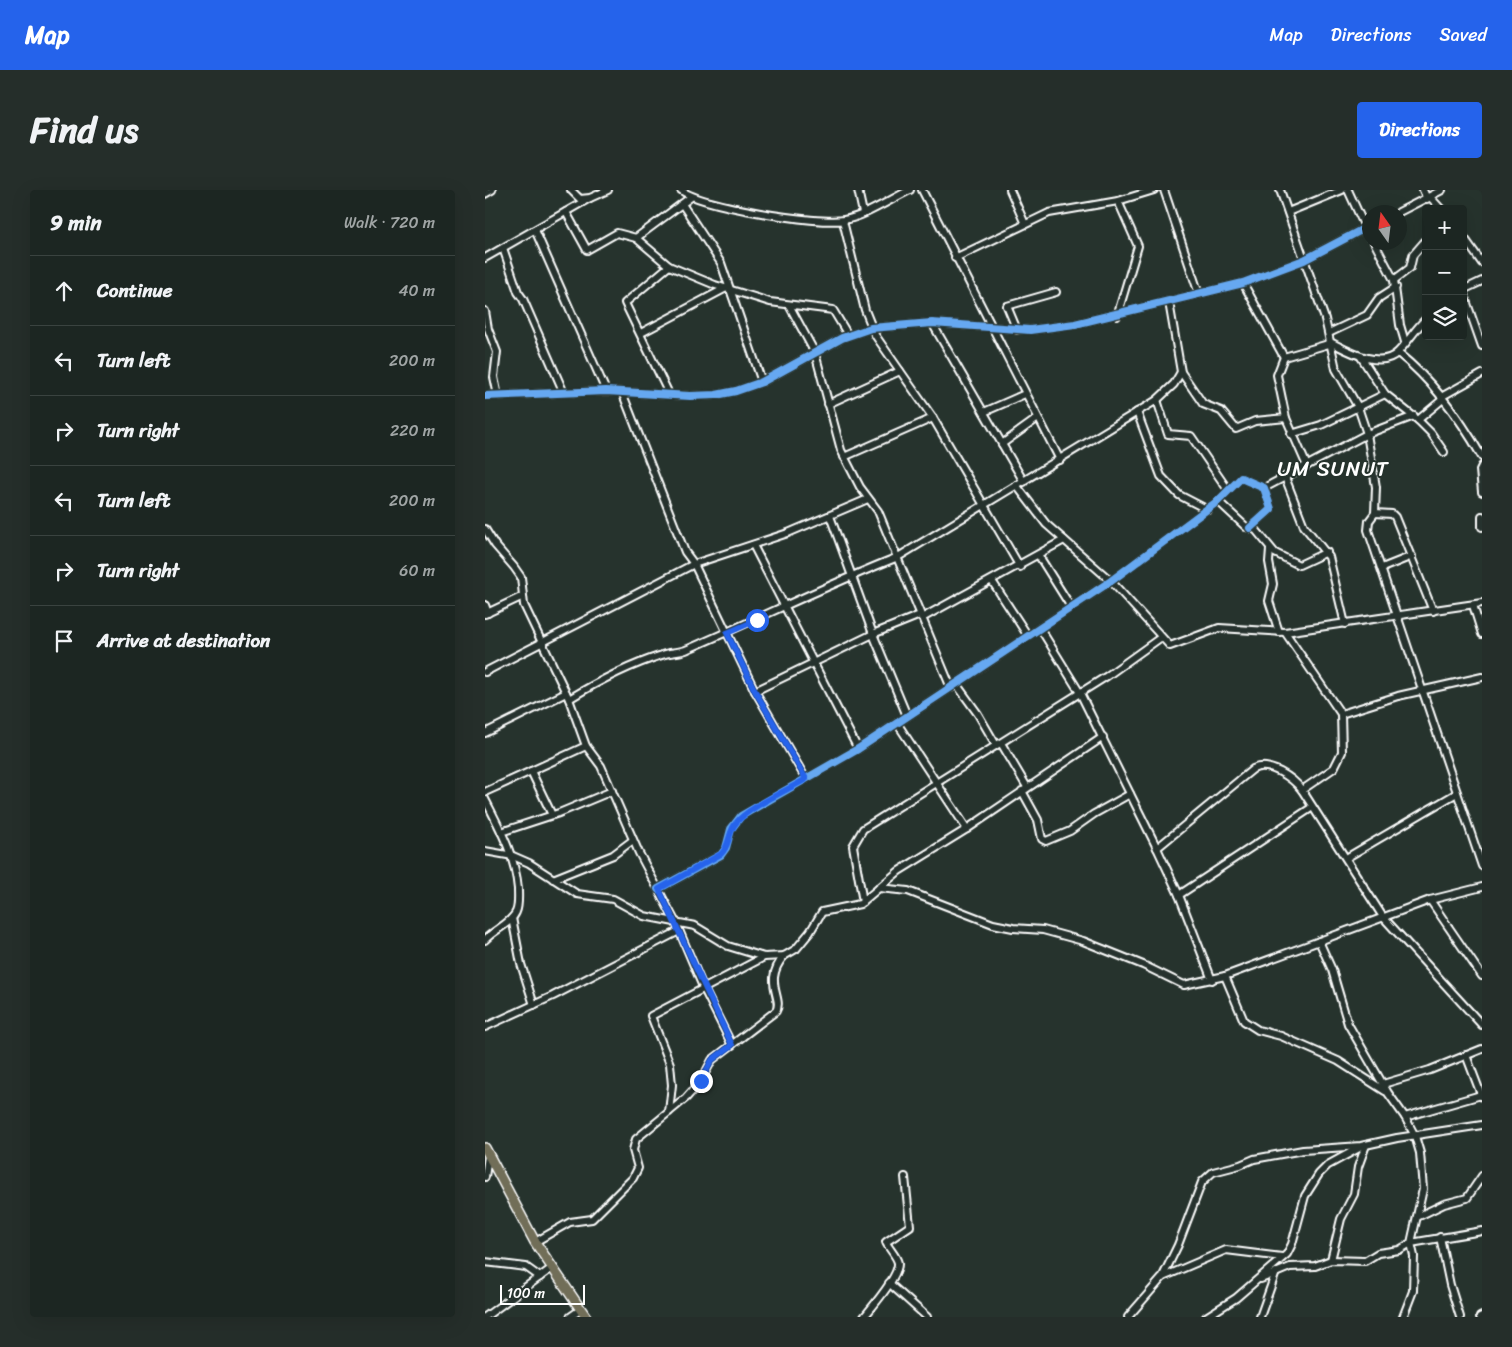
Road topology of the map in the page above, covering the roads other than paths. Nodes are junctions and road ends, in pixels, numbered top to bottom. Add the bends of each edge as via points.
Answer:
1 (492, 190) edge
2 (571, 190) edge
3 (608, 190) edge
4 (681, 190) edge
5 (858, 190) edge
6 (910, 190) edge
7 (922, 190) edge
8 (1010, 190) edge
9 (1153, 190) edge
10 (1164, 190) edge
11 (1280, 190) edge
12 (1342, 190) edge
13 (1348, 190) edge
14 (1423, 190) edge
15 (1442, 190) edge
16 (485, 194) edge
17 (691, 197) junction
18 (590, 198) junction
19 (1429, 198) junction
20 (1118, 201) junction
21 (682, 204) junction
22 (1437, 205) edge
23 (1407, 208) edge
24 (566, 212) junction
25 (1288, 212) junction
26 (863, 213) junction
27 (1362, 217) edge
28 (843, 221) junction
29 (1025, 224) junction
30 (535, 230) junction
31 (1362, 230) edge
32 (636, 238) junction
33 (1467, 242) edge
34 (1422, 245) edge
35 (503, 248) junction
36 (1378, 250) edge
37 (485, 258) edge
38 (955, 258) junction
39 (1304, 260) junction
40 (1482, 263) edge
41 (669, 266) junction
42 (1394, 280) junction
43 (1482, 281) edge
44 (1243, 283) junction
45 (1396, 287) junction
46 (728, 288) junction
47 (1467, 289) edge
48 (1056, 292) dead end
49 (1199, 294) junction
50 (1464, 295) edge
51 (1169, 302) junction
52 (789, 305) junction
53 (485, 311) edge
54 (1117, 316) junction
55 (932, 323) junction
56 (1422, 323) edge
57 (990, 327) junction
58 (871, 328) junction
59 (1017, 330) junction
60 (641, 333) junction
61 (1329, 333) junction
62 (849, 335) junction
63 (1405, 342) junction
64 (1332, 343) junction
65 (1482, 346) edge
66 (815, 353) junction
67 (1398, 353) junction
68 (1284, 356) junction
69 (1361, 357) junction
70 (900, 371) junction
71 (1181, 372) junction
72 (1482, 374) edge
73 (762, 382) junction
74 (606, 391) junction
75 (623, 392) junction
76 (564, 393) junction
77 (669, 394) junction
78 (1025, 394) junction
79 (1385, 394) junction
80 (485, 396) edge
81 (498, 396) junction
82 (1442, 398) junction
83 (1157, 400) junction
84 (829, 404) junction
85 (1358, 407) junction
86 (984, 412) junction
87 (1137, 412) junction
88 (933, 418) junction
89 (1038, 418) junction
90 (1286, 418) junction
91 (1416, 418) junction
92 (1291, 434) junction
93 (1367, 434) junction
94 (1002, 444) junction
95 (1444, 452) dead end
96 (844, 457) junction
97 (1482, 457) edge
98 (1060, 460) junction
99 (1307, 466) junction
100 (1482, 466) edge
101 (1285, 477) junction
102 (1024, 482) junction
103 (1017, 486) junction
104 (1264, 488) junction
105 (1228, 490) junction
106 (1482, 490) edge
107 (868, 499) junction
108 (1219, 501) junction
109 (983, 507) junction
110 (1208, 510) junction
111 (1375, 513) junction
112 (830, 516) junction
113 (1482, 516) edge
114 (1482, 527) edge
115 (1250, 528) junction
116 (485, 529) edge
117 (1065, 540) junction
118 (753, 545) junction
119 (1270, 549) junction
120 (1327, 552) junction
121 (1039, 556) junction
122 (1412, 556) junction
123 (898, 557) junction
124 (694, 564) junction
125 (1019, 567) junction
126 (1382, 568) junction
127 (852, 575) junction
128 (992, 581) junction
129 (1111, 581) junction
130 (521, 597) junction
131 (1482, 603) edge
132 (485, 605) edge
133 (1473, 605) junction
134 (1071, 607) junction
135 (784, 608) junction
136 (1433, 611) junction
137 (486, 613) edge
138 (921, 616) junction
139 (1399, 617) junction
140 (1345, 624) junction
141 (1040, 628) junction
142 (1282, 632) junction
143 (727, 633) junction
144 (873, 634) junction
145 (1482, 634) edge
146 (1028, 636) junction
147 (1160, 638) junction
148 (543, 644) junction
149 (813, 664) junction
150 (485, 672) edge
151 (1482, 677) edge
152 (954, 687) junction
153 (1423, 690) junction
154 (755, 691) junction
155 (1080, 693) junction
156 (567, 696) junction
157 (1341, 714) junction
158 (907, 716) junction
159 (897, 723) junction
160 (485, 733) edge
161 (1103, 737) junction
162 (998, 744) junction
163 (587, 746) junction
164 (858, 749) junction
165 (531, 771) junction
166 (806, 779) junction
167 (935, 783) junction
168 (1025, 789) junction
169 (1302, 790) junction
170 (612, 791) junction
171 (485, 792) edge
172 (1457, 793) junction
173 (1131, 794) junction
174 (485, 799) edge
175 (1311, 808) junction
176 (552, 815) junction
177 (967, 829) junction
178 (501, 832) junction
179 (633, 840) junction
180 (1157, 848) junction
181 (485, 851) edge
182 (513, 856) junction
183 (1346, 858) junction
184 (1482, 866) edge
185 (553, 878) junction
186 (1482, 887) edge
187 (878, 888) junction
188 (659, 889) junction
189 (1179, 895) junction
190 (1430, 900) junction
191 (863, 902) junction
192 (1383, 917) junction
193 (512, 918) junction
194 (676, 923) junction
195 (679, 931) junction
196 (485, 940) edge
197 (1319, 941) junction
198 (783, 956) junction
199 (764, 957) junction
200 (1225, 976) junction
201 (1482, 976) edge
202 (1212, 980) junction
203 (703, 987) junction
204 (534, 1005) junction
205 (1482, 1025) edge
206 (485, 1028) edge
207 (732, 1045) junction
208 (1482, 1049) edge
209 (1466, 1055) junction
210 (1383, 1084) junction
211 (1388, 1093) junction
212 (1481, 1097) edge
213 (669, 1112) junction
214 (1405, 1117) junction
215 (1482, 1125) edge
216 (1415, 1136) junction
217 (1364, 1146) junction
218 (487, 1152) edge
219 (1482, 1176) edge
220 (485, 1177) edge
221 (905, 1177) dead end
222 (1417, 1217) junction
223 (1482, 1231) edge
224 (1440, 1238) junction
225 (535, 1242) junction
226 (1411, 1244) junction
227 (1282, 1257) junction
228 (1331, 1260) junction
229 (485, 1262) edge
230 (552, 1268) junction
231 (1276, 1272) junction
232 (540, 1277) junction
233 (1162, 1278) junction
234 (889, 1283) junction
235 (1253, 1283) junction
236 (583, 1313) edge
237 (485, 1317) edge
238 (570, 1317) edge
239 (864, 1317) edge
240 (927, 1317) edge
241 (1128, 1317) edge
242 (1206, 1317) edge
243 (1260, 1317) edge
244 (1403, 1317) edge
245 (1461, 1317) edge

1 - 16 street
2 - 18 street via 580,199
3 - 18 street
4 - 17 street
5 - 26 street
6 - 26 street
7 - 38 street
8 - 29 street
9 - 20 street
10 - 49 street
11 - 25 street
12 - 25 street
13 - 27 street
14 - 19 street
15 - 19 street
17 - 21 street
17 - 28 street via 770,214
18 - 24 street
19 - 22 street
19 - 23 street
20 - 29 street via 1053,212
20 - 54 street via 1138,246
21 - 32 street
21 - 46 street via 715,251
24 - 30 street
24 - 32 street via 587,250 617,234
25 - 39 street
26 - 28 street
28 - 58 street
29 - 38 street
30 - 35 street
30 - 74 street
31 - 39 street
32 - 41 street
33 - 40 street
34 - 42 street via 1413,256 1410,268
35 - 37 street
35 - 76 street via 519,294
36 - 42 street
38 - 57 street
39 - 44 street
39 - 61 street
41 - 46 street
41 - 60 street via 625,303
42 - 45 street
43 - 47 street
44 - 49 street
44 - 68 street
45 - 61 street via 1379,298 1367,315
45 - 63 street
46 - 52 street
46 - 60 street
46 - 73 street
48 - 59 street via 1007,306
49 - 51 street
50 - 65 street
51 - 54 street
51 - 71 street
52 - 62 street via 833,310
52 - 66 street
53 - 81 street via 497,352 494,377
54 - 59 street via 1041,330
55 - 57 street
55 - 58 street
55 - 86 street
56 - 63 street
57 - 59 street
57 - 78 street
58 - 62 street
58 - 70 street
60 - 77 street
61 - 64 street
62 - 66 street
63 - 67 street
64 - 68 street
64 - 69 street
64 - 85 street via 1336,369
66 - 73 street
66 - 84 street
67 - 69 street via 1389,358
67 - 82 street via 1418,369
68 - 90 street via 1277,375
69 - 79 street
70 - 84 street
70 - 88 street
71 - 83 street
71 - 90 street via 1203,404 1221,411 1236,429 1255,421
72 - 82 street
73 - 77 street via 716,395
74 - 75 street
74 - 76 street
75 - 77 street
75 - 124 street via 681,543
76 - 81 street
78 - 86 street
78 - 89 street
79 - 85 street
79 - 91 street
80 - 81 street
82 - 91 street
82 - 97 street
83 - 87 street
83 - 105 street via 1167,434 1191,436
84 - 96 street
85 - 92 street
85 - 93 street
86 - 94 street
87 - 98 street
87 - 110 street via 1161,476 1179,495
88 - 96 street
88 - 109 street
89 - 94 street
89 - 98 street
90 - 92 street
91 - 93 street
91 - 95 street
92 - 99 street
93 - 99 street
93 - 111 street via 1376,483
94 - 102 street
96 - 107 street
98 - 102 street
99 - 101 street
100 - 106 street
101 - 104 street
101 - 120 street via 1303,526
102 - 103 street
103 - 109 street
103 - 117 street via 1033,509
104 - 105 street via 1241,478
104 - 115 street via 1271,509
105 - 108 street
107 - 112 street
107 - 123 street via 878,511
108 - 110 street
108 - 115 street
109 - 123 street
109 - 125 street
110 - 129 street
111 - 122 street via 1394,515
111 - 126 street via 1369,521 1368,530
112 - 118 street
112 - 127 street
113 - 114 street
115 - 119 street via 1256,530
116 - 130 street via 519,574
117 - 121 street
117 - 129 street
118 - 124 street
118 - 135 street
119 - 120 street via 1296,566
119 - 142 street via 1273,584 1269,601
120 - 140 street
121 - 125 street
121 - 134 street
122 - 126 street
122 - 136 street
123 - 127 street
123 - 138 street
124 - 143 street
124 - 148 street
125 - 128 street
126 - 139 street
127 - 135 street
127 - 144 street
128 - 138 street
128 - 146 street
129 - 134 street
129 - 147 street
130 - 137 street
130 - 148 street
131 - 133 street
132 - 137 street
133 - 136 street
133 - 145 street
134 - 141 street
135 - 143 street
135 - 149 street
136 - 139 street
138 - 144 street
138 - 152 street
139 - 140 street
139 - 153 street
140 - 142 street
141 - 146 street
141 - 155 street
142 - 147 street via 1219,628 1170,646
142 - 157 street
143 - 154 street
143 - 156 street via 686,650 661,655
144 - 149 street
144 - 158 street
146 - 152 street
147 - 155 street
148 - 150 street
148 - 156 street
149 - 154 street
149 - 164 street
151 - 153 street
152 - 158 street
152 - 162 street
153 - 157 street
153 - 172 street
154 - 166 street
155 - 161 street
155 - 162 street
156 - 160 street
156 - 163 street
157 - 169 street via 1342,752 1334,768
158 - 159 street
159 - 164 street
159 - 167 street
161 - 168 street
161 - 173 street
162 - 167 street
162 - 168 street
163 - 165 street
163 - 170 street via 599,761
164 - 166 street
165 - 171 street
165 - 176 street
166 - 188 street via 741,816 731,829 721,854
167 - 177 street
167 - 191 street via 885,813 863,829 856,839 854,855
168 - 173 street via 1046,842
168 - 177 street
169 - 175 street
169 - 180 street via 1289,776 1257,767
170 - 176 street
170 - 179 street
172 - 183 street
172 - 184 street
173 - 180 street
174 - 178 street
175 - 183 street
175 - 189 street
176 - 178 street
177 - 187 street via 899,871
178 - 182 street
179 - 185 street via 613,856
179 - 188 street
180 - 189 street
181 - 182 street
182 - 185 street
182 - 193 street via 518,897 517,911
183 - 192 street
185 - 194 street via 577,894 613,899 644,916
186 - 190 street
187 - 191 street
187 - 202 street via 908,890 993,924 1043,930 1083,942 1184,985
188 - 194 street
189 - 202 street
190 - 192 street
190 - 201 street
191 - 198 street via 822,912 796,949
192 - 197 street
192 - 205 street
193 - 196 street
193 - 204 street via 521,964
194 - 195 street
194 - 199 street via 695,926 728,946
195 - 203 street
195 - 204 street
197 - 200 street
197 - 210 street via 1332,970 1348,1024
198 - 199 street
198 - 207 street via 773,978 778,1008
199 - 203 street
200 - 202 street
200 - 211 street via 1240,1014 1249,1025 1338,1061
203 - 207 street
203 - 213 street via 651,1016 671,1064
204 - 206 street
207 - 213 street via 712,1060 701,1081
208 - 209 street
209 - 210 street
209 - 212 street
210 - 211 street
211 - 214 street
212 - 214 street
213 - 225 street via 636,1139 633,1150 637,1172 598,1214 587,1221 570,1222
214 - 216 street
215 - 216 street
216 - 217 street
216 - 222 street via 1423,1189
217 - 227 street via 1328,1165 1319,1174 1305,1196 1290,1250
217 - 228 street via 1354,1194 1337,1229
217 - 233 street via 1303,1150 1254,1159 1213,1172 1202,1182
218 - 220 street
218 - 225 highway
219 - 222 street via 1467,1198 1444,1204
221 - 234 street via 911,1223 885,1242 898,1263
222 - 226 street
223 - 224 street
224 - 226 street
224 - 245 street
225 - 230 highway
226 - 228 street via 1365,1261
226 - 244 street via 1413,1291
227 - 233 street via 1226,1250
227 - 235 street
228 - 231 street
229 - 232 street via 526,1267
230 - 232 street
230 - 236 highway
231 - 235 street
231 - 243 street
232 - 237 street
233 - 241 street
234 - 239 street
234 - 240 street
235 - 242 street
236 - 238 street

